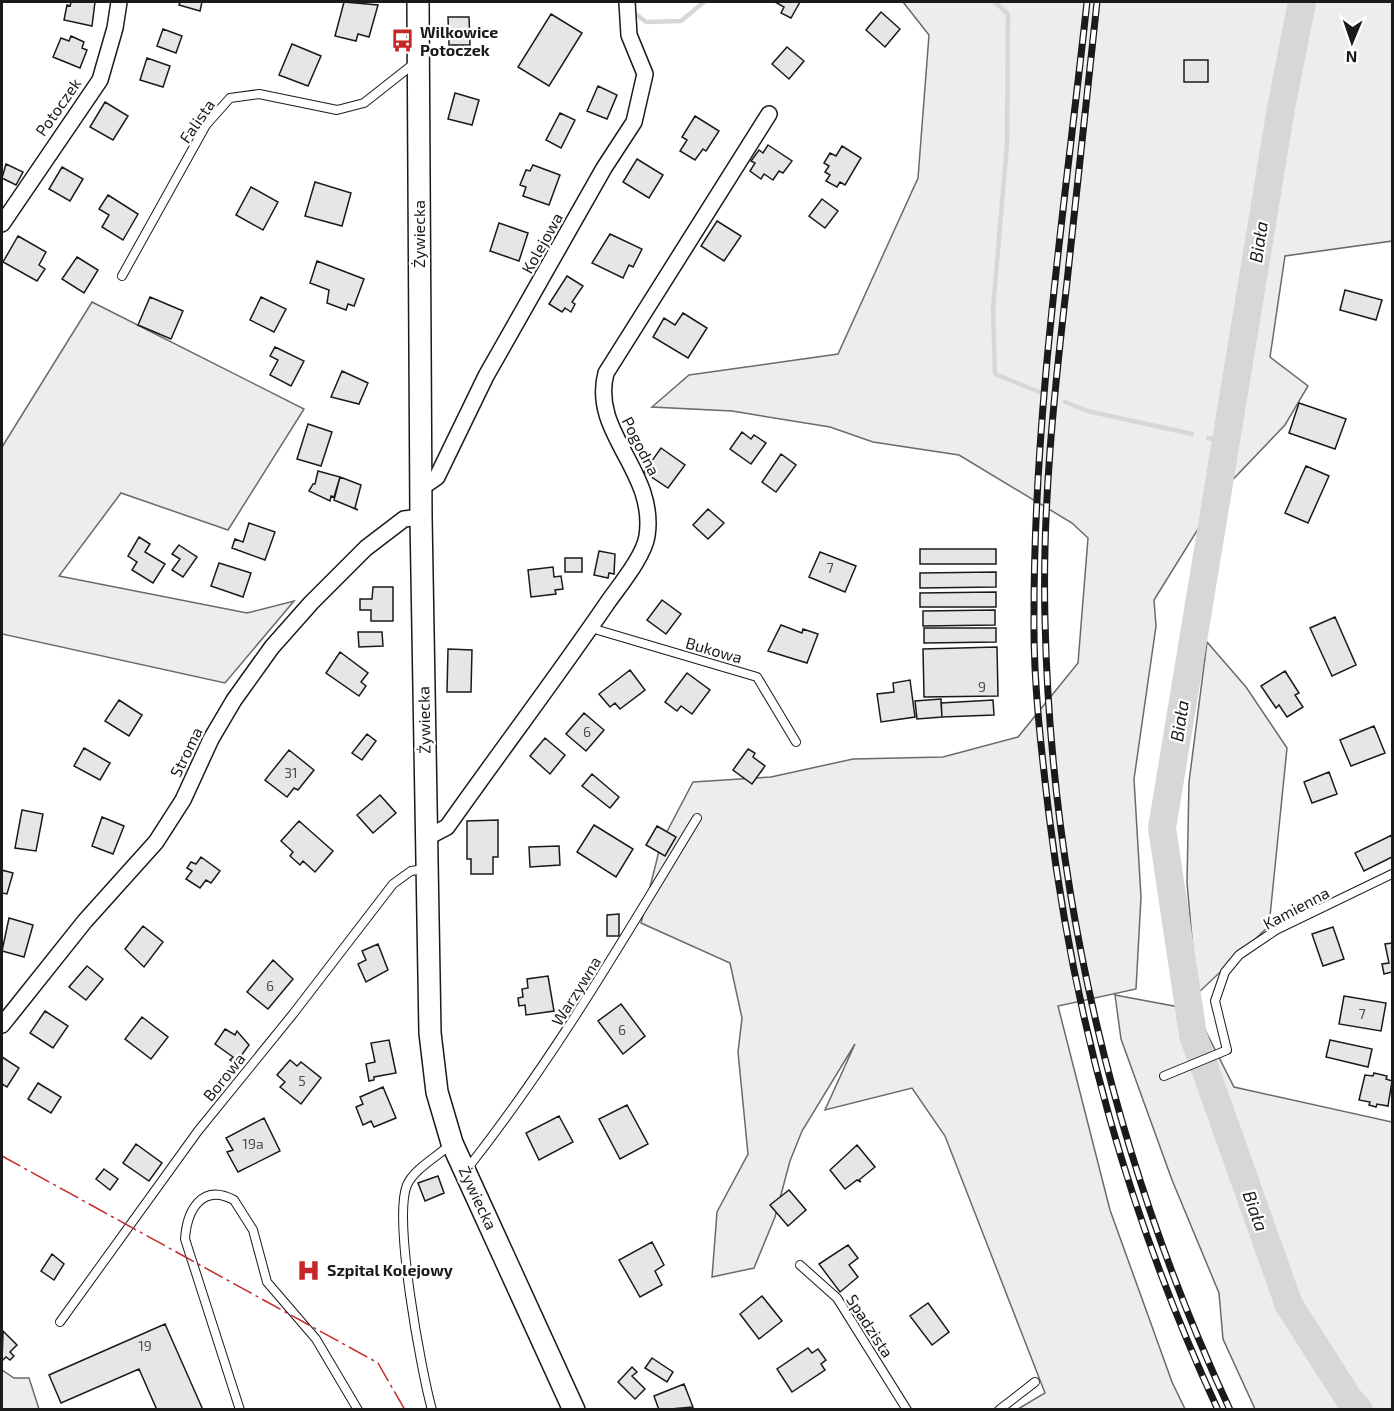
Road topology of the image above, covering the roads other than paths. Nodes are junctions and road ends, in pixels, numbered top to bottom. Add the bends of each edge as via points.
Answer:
1 (119, 2) edge
2 (418, 2) edge
3 (627, 2) edge
4 (418, 60) junction
5 (769, 114) dead end
6 (2, 224) edge
7 (122, 276) dead end
8 (421, 488) junction
9 (421, 517) junction
10 (591, 628) junction
11 (796, 742) dead end
12 (697, 818) dead end
13 (426, 838) junction
14 (426, 869) junction
15 (1392, 874) edge
16 (2, 1025) edge
17 (1164, 1076) dead end
18 (452, 1143) junction
19 (466, 1170) junction
20 (800, 1265) dead end
21 (60, 1322) dead end
22 (1035, 1383) dead end
23 (240, 1410) edge
24 (358, 1410) edge
25 (432, 1410) edge
26 (574, 1410) edge
27 (907, 1410) edge
28 (999, 1410) edge

1 - 6 street, Potoczek via 116,28 100,80
2 - 4 main road, Żywiecka
3 - 8 street, Kolejowa via 629,35 645,74 634,122 486,376 437,477
4 - 7 lane, Falista via 364,103 337,110 259,94 230,98 206,125
4 - 8 main road, Żywiecka
5 - 10 street, Pogodna via 606,373 602,388 607,420 643,486 647,537 630,571
8 - 9 main road, Żywiecka
9 - 13 main road, Żywiecka
9 - 16 street, Stroma via 404,519 366,548 272,647 234,700 183,800 156,842 85,921
10 - 11 lane, Bukowa via 757,677
10 - 13 street, Pogodna via 447,827
12 - 19 lane, Warzywna via 579,1014 512,1112
13 - 14 main road, Żywiecka
14 - 18 main road, Żywiecka via 430,1033 437,1092
14 - 21 lane, Borowa via 411,870 393,884 198,1131
15 - 17 lane, Kamienna via 1276,930 1239,955 1225,972 1215,1001 1227,1050
18 - 19 main road, Żywiecka
18 - 25 lane via 413,1176 407,1185 402,1213 408,1281
19 - 26 main road, Żywiecka
20 - 27 lane, Spadzista via 837,1298
22 - 28 lane
23 - 24 lane via 185,1239 190,1212 195,1204 211,1196 234,1200 253,1230 267,1282 316,1339

